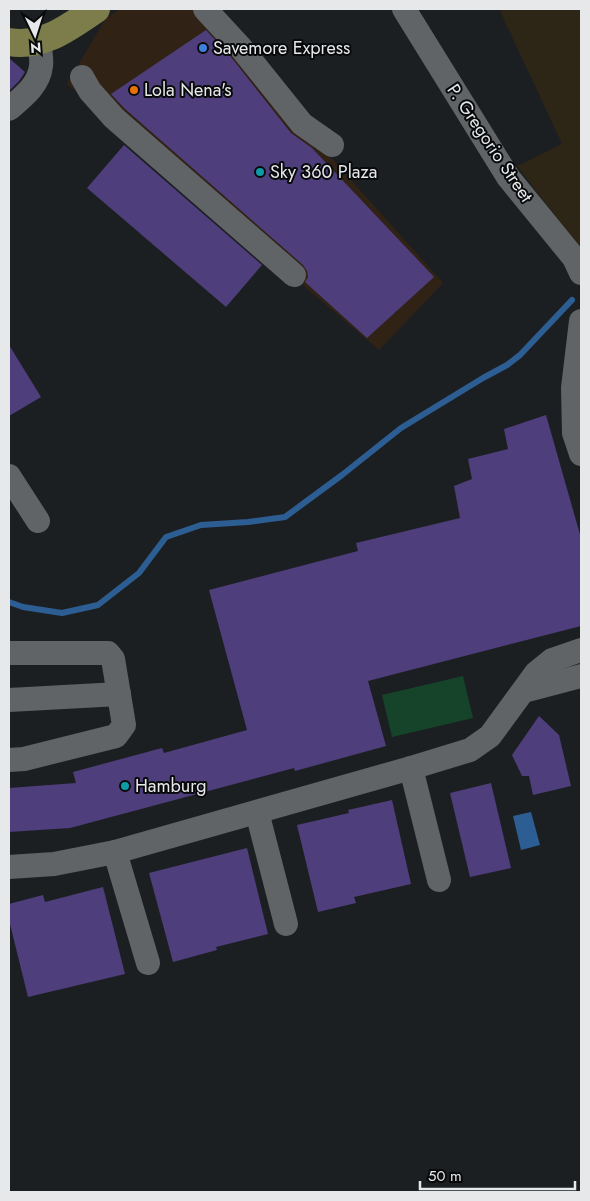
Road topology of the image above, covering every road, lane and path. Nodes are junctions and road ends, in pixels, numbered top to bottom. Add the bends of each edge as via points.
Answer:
1 (96, 9) edge
2 (404, 9) edge
3 (197, 11) edge
4 (9, 42) edge
5 (39, 42) junction
6 (82, 77) dead end
7 (9, 109) edge
8 (332, 145) dead end
9 (581, 273) edge
10 (294, 275) dead end
11 (581, 321) edge
12 (577, 384) edge
13 (581, 454) edge
14 (9, 476) edge
15 (38, 521) dead end
16 (581, 650) edge
17 (9, 653) edge
18 (581, 676) edge
19 (524, 691) junction
20 (119, 694) junction
21 (9, 700) edge
22 (9, 760) edge
23 (410, 768) junction
24 (257, 812) junction
25 (115, 852) junction
26 (9, 867) edge
27 (439, 880) dead end
28 (286, 924) dead end
29 (148, 963) dead end

1 - 5 main road via 63,31
2 - 9 street, P. Gregorio Street via 508,177 574,258
3 - 8 street via 241,48 302,124
4 - 5 main road
5 - 7 street via 41,66 37,81
6 - 10 street via 114,118
11 - 12 street
12 - 13 street via 574,433
14 - 15 street
16 - 19 street via 552,660 536,673
17 - 20 street via 108,653 113,658
18 - 19 street
19 - 23 street via 490,736 470,750
20 - 21 street
20 - 22 street via 124,725 116,736
23 - 24 street
23 - 27 street
24 - 25 street
24 - 28 street
25 - 26 street via 54,864
25 - 29 street

